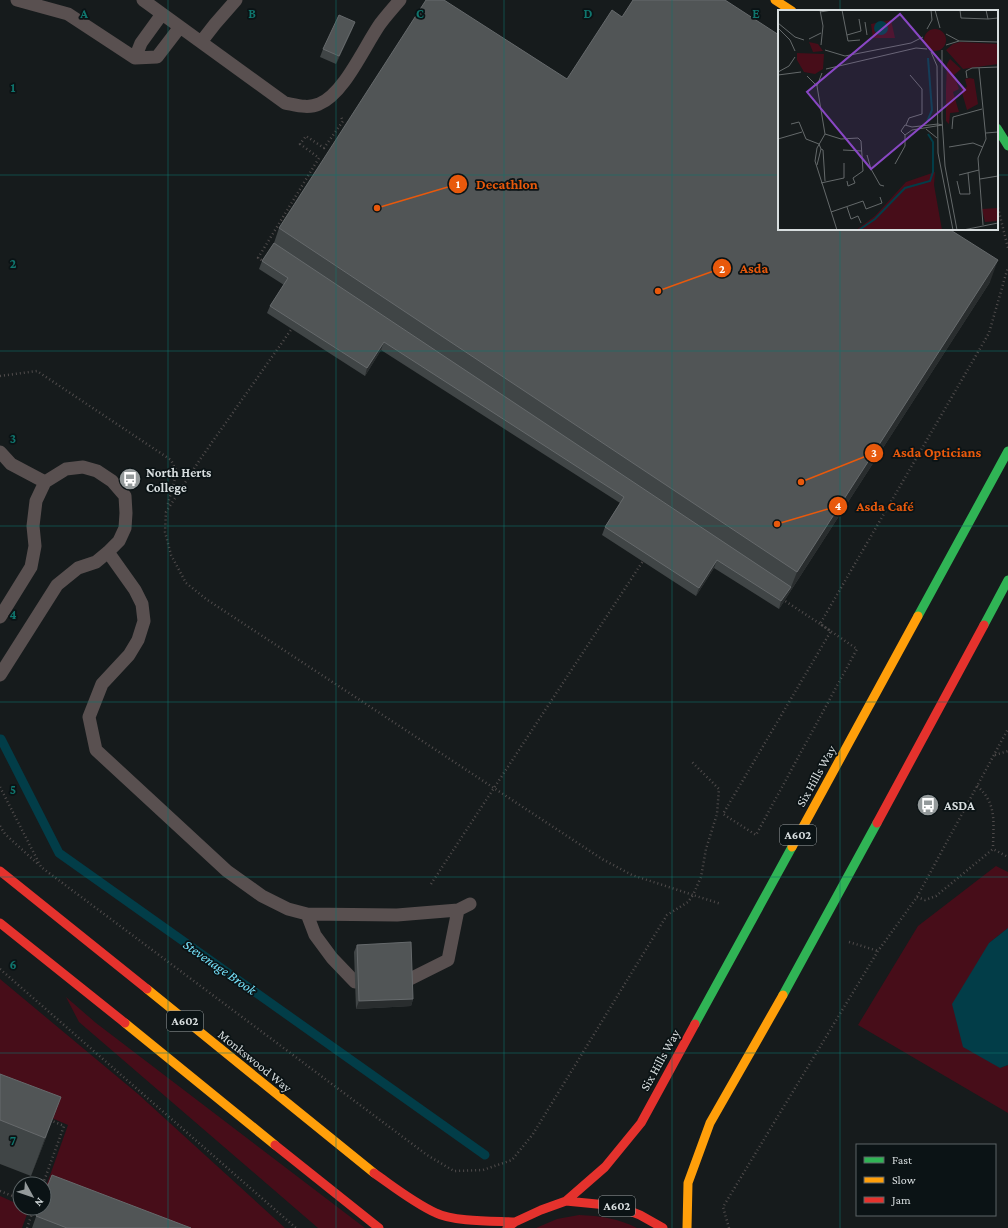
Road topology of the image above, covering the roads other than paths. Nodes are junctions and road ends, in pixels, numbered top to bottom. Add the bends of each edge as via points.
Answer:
1 (17, 0) edge
2 (143, 0) edge
3 (236, 0) edge
4 (400, 0) edge
5 (775, 0) edge
6 (790, 10) edge
7 (162, 14) junction
8 (180, 27) junction
9 (201, 42) junction
10 (135, 58) junction
11 (999, 124) edge
12 (1008, 146) edge
13 (1008, 451) edge
14 (0, 452) edge
15 (45, 482) junction
16 (108, 552) junction
17 (1008, 580) edge
18 (0, 617) edge
19 (0, 675) edge
20 (0, 871) edge
21 (470, 904) dead end
22 (458, 910) junction
23 (307, 914) junction
24 (0, 922) edge
25 (410, 979) edge
26 (355, 982) dead end
27 (566, 1201) junction
28 (515, 1222) junction
29 (379, 1228) edge
30 (508, 1228) edge
31 (663, 1228) edge
32 (687, 1228) edge

1 - 10 lane via 68,14
2 - 7 lane
3 - 9 lane
4 - 9 lane via 380,24 342,85 329,98 311,106 285,103
5 - 6 main road
7 - 8 lane
7 - 10 lane via 141,42
8 - 9 lane
8 - 10 lane via 157,57
11 - 12 main road
13 - 27 main road, Six Hills Way / A602 via 641,1123 605,1167
14 - 15 lane via 11,464
15 - 16 lane via 66,469 83,467 97,471 112,481 125,496 126,513 125,528 119,541
15 - 18 lane via 36,501 33,526 35,546 31,567
16 - 19 lane via 96,562 78,568 57,585
16 - 23 lane via 135,590 142,604 144,621 138,640 129,655 102,684 89,717 96,750 226,871 262,896 288,909
17 - 32 main road via 771,1018 710,1123 688,1183
20 - 28 main road, Monkswood Way / A602 via 370,1170 412,1200 437,1214 462,1219
21 - 22 lane
22 - 23 lane via 396,915
22 - 25 lane via 448,960
23 - 26 lane via 315,934 332,958
24 - 29 main road
27 - 28 main road, A602
27 - 31 main road, A602 via 617,1206
28 - 30 main road, A602

